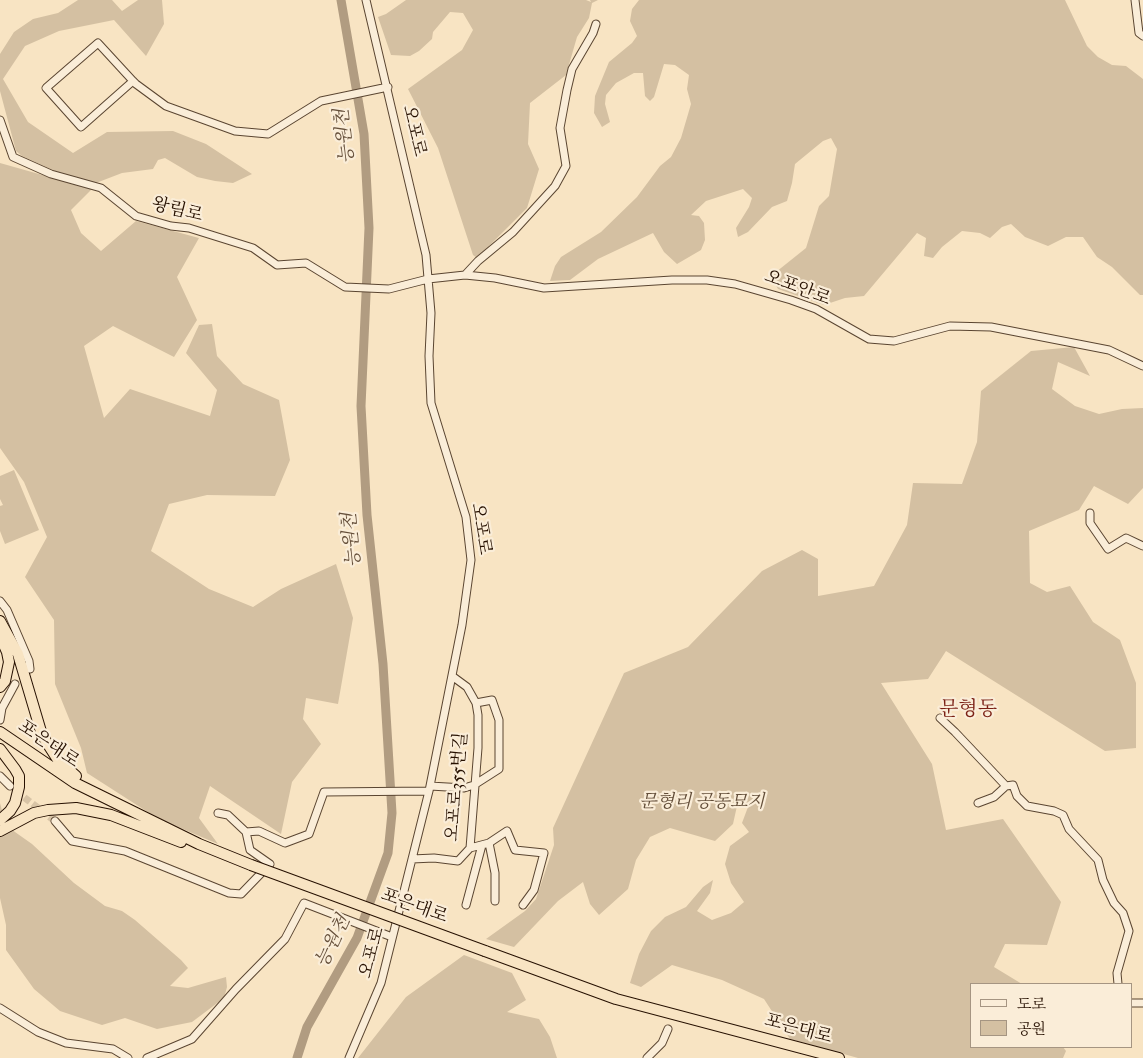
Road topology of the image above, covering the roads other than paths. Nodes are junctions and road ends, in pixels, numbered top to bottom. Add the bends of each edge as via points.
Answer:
1 (366, 0) edge
2 (1135, 0) edge
3 (596, 24) dead end
4 (1143, 36) edge
5 (133, 81) junction
6 (388, 87) junction
7 (0, 120) edge
8 (465, 275) junction
9 (428, 279) junction
10 (1143, 366) edge
11 (1090, 513) dead end
12 (1143, 546) edge
13 (0, 601) edge
14 (0, 621) edge
15 (0, 636) edge
16 (30, 669) dead end
17 (452, 676) junction
18 (15, 684) dead end
19 (0, 687) edge
20 (476, 703) junction
21 (940, 718) dead end
22 (0, 720) edge
23 (0, 732) edge
24 (0, 740) edge
25 (0, 749) edge
26 (0, 776) edge
27 (474, 785) junction
28 (10, 786) tunnel mouth
29 (1006, 786) junction
30 (430, 788) junction
31 (978, 803) dead end
32 (126, 810) junction
33 (218, 813) dead end
34 (0, 820) edge
35 (56, 820) tunnel mouth
36 (0, 831) edge
37 (246, 832) junction
38 (489, 843) junction
39 (188, 845) junction
40 (482, 846) junction
41 (470, 848) junction
42 (412, 859) junction
43 (250, 868) junction
44 (495, 901) dead end
45 (466, 905) dead end
46 (523, 905) dead end
47 (392, 937) junction
48 (484, 953) junction
49 (1118, 983) edge
50 (0, 1008) edge
51 (668, 1029) dead end
52 (128, 1058) edge
53 (147, 1058) edge
54 (349, 1058) edge
55 (647, 1058) edge
56 (816, 1058) edge
57 (839, 1058) edge

1 - 6 street, 오포로
2 - 4 street via 1139,33
3 - 8 street via 572,69 567,90 560,128 566,166 555,186 531,212
5 - 5 street via 98,43 46,88 81,128
5 - 6 street via 166,106 235,131 268,134 321,102
6 - 9 street, 오포로 via 423,238
7 - 9 street, 왕림로 via 13,157 51,174 101,188 136,216 253,248 277,265 306,263 346,287 388,289
8 - 9 street, 오포안로
8 - 10 street, 오포안로 via 544,288 672,280 720,282 804,304 870,339 894,340 950,326 991,326 1109,350
9 - 17 street, 오포로 via 431,403 461,501 471,548 468,591
11 - 12 street via 1090,523 1108,549 1126,538
13 - 16 street via 7,610
14 - 32 highway via 18,654 37,724 49,747 66,769
15 - 19 highway via 9,662 5,681
17 - 20 street via 467,687
17 - 30 street, 오포로
18 - 22 street via 2,708
20 - 27 street, 오포로355번길 via 478,748
20 - 27 street via 492,700 498,720 499,769
21 - 29 street
23 - 32 highway, 포은대로 via 75,783
24 - 39 highway, 포은대로 via 76,790
25 - 34 highway via 15,769 19,782 15,803
26 - 28 street
27 - 30 street
27 - 41 street, 오포로355번길
29 - 31 street via 994,797
29 - 49 street via 1013,785 1017,796 1027,806 1060,813 1069,829 1100,864 1103,880 1114,903 1123,913 1129,931 1117,973
30 - 37 street via 324,792 309,834 285,843 259,831
30 - 42 street, 오포로
32 - 43 highway, 포은대로
33 - 37 street via 228,815
35 - 37 street via 72,840 125,851 229,894 241,894 270,864 250,850
36 - 39 highway via 34,813 76,808 111,815
38 - 40 street
38 - 44 street via 495,873
38 - 46 street via 507,831 515,850 544,852 534,890
39 - 43 highway, 포은대로
40 - 41 street
40 - 45 street
41 - 42 street, 오포로355번길 via 458,861
42 - 47 street, 오포로
43 - 48 highway
47 - 53 street via 304,903 285,939 192,1039
47 - 54 street, 오포로 via 376,998
48 - 56 highway, 포은대로 via 629,1008
48 - 57 highway, 포은대로 via 616,998
50 - 52 street via 38,1032 66,1044 113,1050
51 - 55 street via 662,1043

